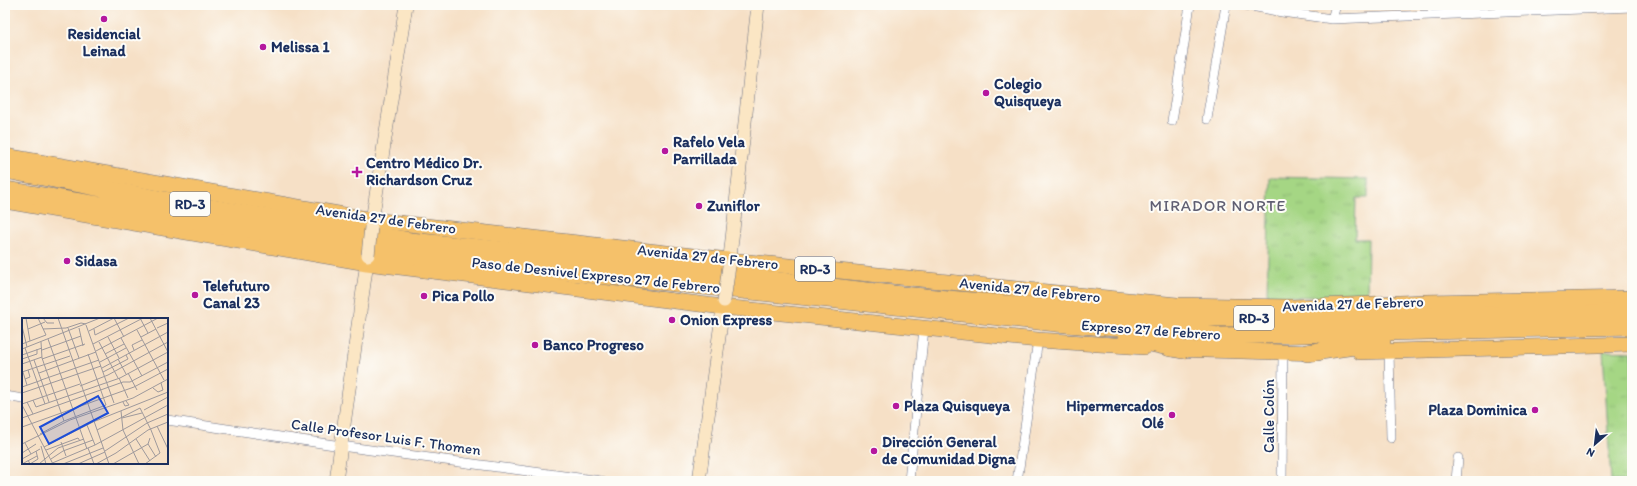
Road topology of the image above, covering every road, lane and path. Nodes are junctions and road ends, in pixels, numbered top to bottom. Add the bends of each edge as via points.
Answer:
1 (406, 5) edge
2 (758, 5) edge
3 (1190, 5) edge
4 (1226, 5) edge
5 (1246, 5) edge
6 (1336, 5) edge
7 (1632, 7) edge
8 (1332, 18) junction
9 (1207, 119) dead end
10 (1172, 121) dead end
11 (5, 156) edge
12 (5, 170) edge
13 (5, 190) edge
14 (5, 201) edge
15 (372, 224) junction
16 (367, 259) junction
17 (729, 263) junction
18 (1632, 298) edge
19 (901, 301) junction
20 (724, 304) junction
21 (1177, 305) junction
22 (1292, 307) junction
23 (1632, 313) edge
24 (1064, 317) junction
25 (1448, 323) junction
26 (1632, 326) edge
27 (924, 328) junction
28 (1038, 340) junction
29 (1632, 344) edge
30 (1182, 350) junction
31 (1389, 351) junction
32 (1283, 352) junction
33 (1308, 353) junction
34 (5, 396) edge
35 (22, 399) edge
36 (168, 420) edge
37 (1391, 438) dead end
38 (341, 446) junction
39 (1458, 458) dead end
40 (336, 481) edge
41 (601, 481) edge
42 (699, 481) edge
43 (909, 481) edge
44 (1017, 481) edge
45 (1282, 481) edge
46 (1456, 481) edge

1 - 15 street
2 - 17 street
3 - 10 street
4 - 9 street
5 - 8 street
6 - 8 street
7 - 8 street
11 - 15 main road, Avenida 27 de Febrero / RD-3
12 - 19 highway, Paso de Desnivel Expreso 27 de Febrero / RD-3 via 410,241 544,254
13 - 19 highway, Paso de Desnivel Expreso 27 de Febrero / RD-3 via 424,257
14 - 16 main road, RD-3
15 - 16 street, bridge
15 - 17 main road, Avenida 27 de Febrero / RD-3
16 - 20 main road, RD-3
16 - 38 street
17 - 20 street, bridge
17 - 21 main road, Avenida 27 de Febrero / RD-3
18 - 22 main road, Avenida 27 de Febrero / RD-3
19 - 24 highway, Expreso 27 de Febrero / RD-3
20 - 27 main road, RD-3
20 - 42 street
21 - 22 main road, Avenida 27 de Febrero / RD-3
21 - 24 highway
22 - 25 highway
23 - 25 highway, RD-3
24 - 25 highway, Expreso 27 de Febrero / RD-3 via 1307,318
24 - 30 highway
25 - 26 highway, RD-3
25 - 33 highway
27 - 28 main road, RD-3
27 - 43 street
28 - 30 main road, RD-3
28 - 44 street
29 - 31 main road, RD-3
30 - 32 main road, RD-3
31 - 33 main road, RD-3
31 - 37 street
32 - 33 main road, RD-3
32 - 45 street, Calle Colón
34 - 35 street
36 - 38 street, Calle Profesor Luis F. Thomen
38 - 40 street
38 - 41 street, Calle Profesor Luis F. Thomen
39 - 46 street

